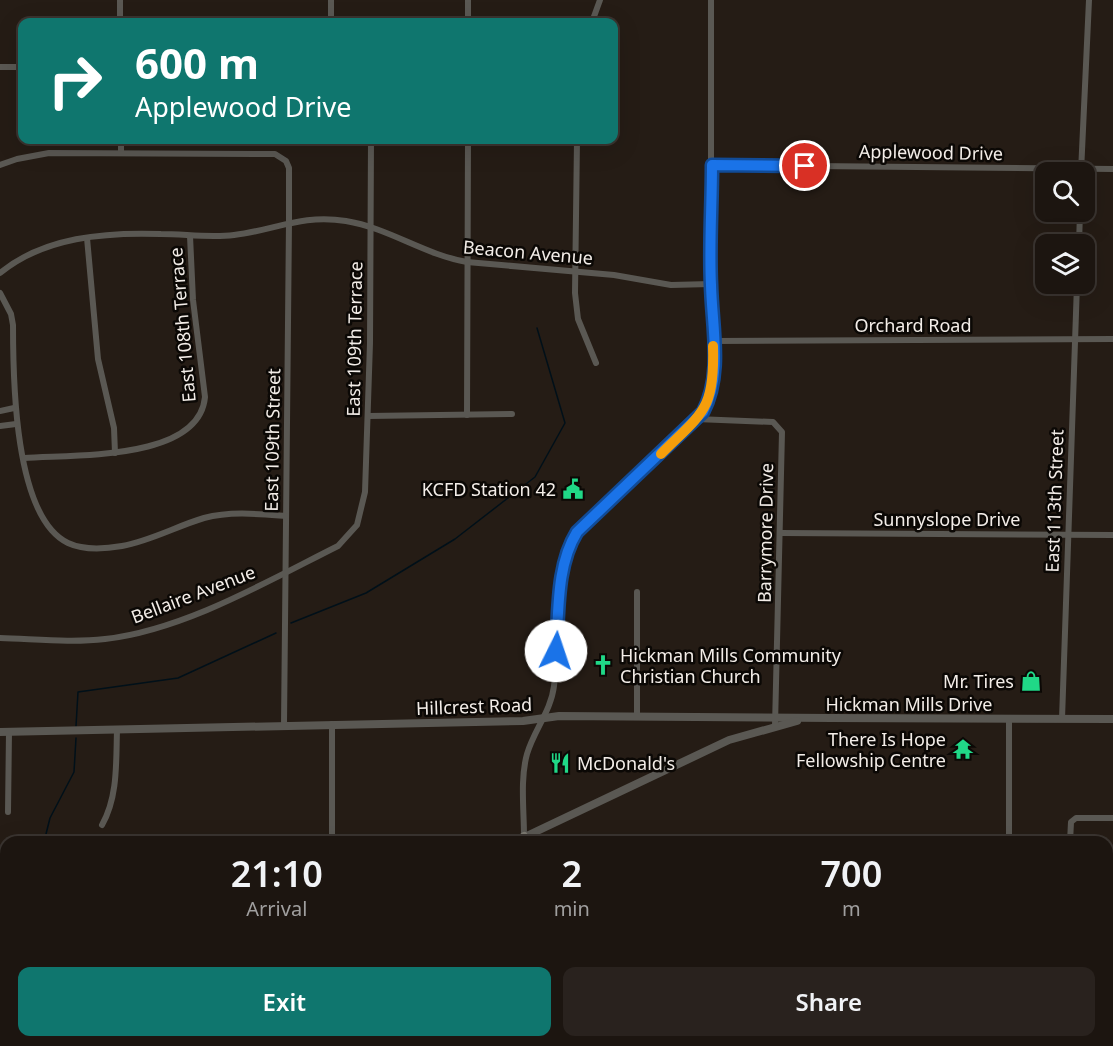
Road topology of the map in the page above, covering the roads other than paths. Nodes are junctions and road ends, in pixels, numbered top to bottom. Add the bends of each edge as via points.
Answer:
1 (120, 0) edge
2 (331, 0) edge
3 (468, 0) edge
4 (600, 0) edge
5 (711, 0) edge
6 (1089, 0) edge
7 (120, 18) edge
8 (331, 18) edge
9 (468, 18) edge
10 (593, 18) edge
11 (0, 67) edge
12 (18, 67) edge
13 (121, 144) edge
14 (371, 144) edge
15 (468, 144) edge
16 (577, 144) edge
17 (121, 153) junction
18 (1081, 162) edge
19 (0, 165) edge
20 (712, 165) junction
21 (1113, 169) edge
22 (1035, 170) edge
23 (1095, 170) edge
24 (289, 222) junction
25 (370, 227) junction
26 (190, 236) junction
27 (87, 238) junction
28 (467, 262) junction
29 (574, 271) junction
30 (0, 273) edge
31 (711, 284) junction
32 (0, 293) edge
33 (1077, 294) edge
34 (1075, 339) junction
35 (1113, 339) edge
36 (713, 341) junction
37 (596, 363) dead end
38 (14, 408) junction
39 (0, 411) edge
40 (512, 414) dead end
41 (467, 415) junction
42 (368, 416) junction
43 (696, 419) junction
44 (16, 424) junction
45 (0, 426) edge
46 (115, 453) junction
47 (24, 458) junction
48 (286, 516) junction
49 (780, 532) junction
50 (1068, 534) junction
51 (1113, 535) edge
52 (349, 536) joint
53 (285, 573) junction
54 (638, 592) dead end
55 (0, 638) edge
56 (637, 717) junction
57 (544, 718) junction
58 (832, 718) joint
59 (1009, 718) junction
60 (1062, 719) junction
61 (1113, 719) edge
62 (775, 721) junction
63 (332, 724) junction
64 (284, 725) junction
65 (117, 730) junction
66 (0, 732) edge
67 (9, 732) junction
68 (8, 812) dead end
69 (1113, 818) edge
70 (102, 825) dead end
71 (332, 836) edge
72 (525, 836) edge
73 (533, 836) edge
74 (1009, 836) edge
75 (1070, 836) edge

1 - 7 street
2 - 8 street
3 - 9 street
4 - 10 street
5 - 20 street
6 - 18 street
11 - 12 street
13 - 17 street
14 - 25 street, East 109th Terrace
15 - 28 street
16 - 29 street
17 - 19 street via 49,153
17 - 24 street, East 109th Street via 275,154 289,168
20 - 22 street, Applewood Drive
20 - 31 street
21 - 23 street, Applewood Drive
24 - 25 street, Beacon Avenue via 328,219
24 - 26 street, Beacon Avenue via 236,235
24 - 48 street, East 109th Street
25 - 28 street, Beacon Avenue via 447,259
25 - 42 street, East 109th Terrace
26 - 27 street, Beacon Avenue via 136,234
26 - 46 street, East 108th Terrace via 203,411 199,419 164,441
27 - 30 street, Beacon Avenue via 37,249
27 - 46 street via 98,359 114,428
28 - 29 street, Beacon Avenue
28 - 41 street
29 - 31 street, Beacon Avenue via 671,285
29 - 37 street via 578,319
31 - 36 street
32 - 38 street via 13,325
33 - 34 street, East 113th Street
34 - 35 street, Orchard Road
34 - 36 street, Orchard Road
34 - 50 street, East 113th Street
36 - 43 street via 714,385
38 - 39 street
38 - 44 street
40 - 41 street
41 - 42 street
42 - 52 street, East 109th Terrace via 363,510
43 - 49 street, Barrymore Drive via 772,422 782,432
43 - 57 street via 577,532 569,546 560,598 554,684
44 - 45 street
44 - 47 street
46 - 47 street
47 - 48 street via 38,507 50,528 67,543 105,548 219,515
48 - 53 street, East 109th Street
49 - 50 street, Sunnyslope Drive
49 - 62 street, Barrymore Drive
50 - 51 street, Sunnyslope Drive
50 - 60 street, East 113th Street
52 - 53 street, Bellaire Avenue via 338,546
53 - 55 street, Bellaire Avenue via 233,599 127,635 83,640
53 - 64 street, East 109th Street
54 - 56 street
56 - 57 street, Hillcrest Road
56 - 62 street, Hillcrest Road
57 - 63 street, Hillcrest Road
57 - 72 street via 526,757
58 - 59 street, Hickman Mills Drive
58 - 62 street, Hillcrest Road
59 - 60 street, Hickman Mills Drive
59 - 74 street
60 - 61 street, Hickman Mills Drive
62 - 73 street
63 - 64 street, Hillcrest Road
63 - 71 street
64 - 65 street, Hillcrest Road
65 - 67 street, Hillcrest Road
65 - 70 street via 114,786
66 - 67 street, Hillcrest Road
67 - 68 street
69 - 75 street via 1076,818 1071,822

